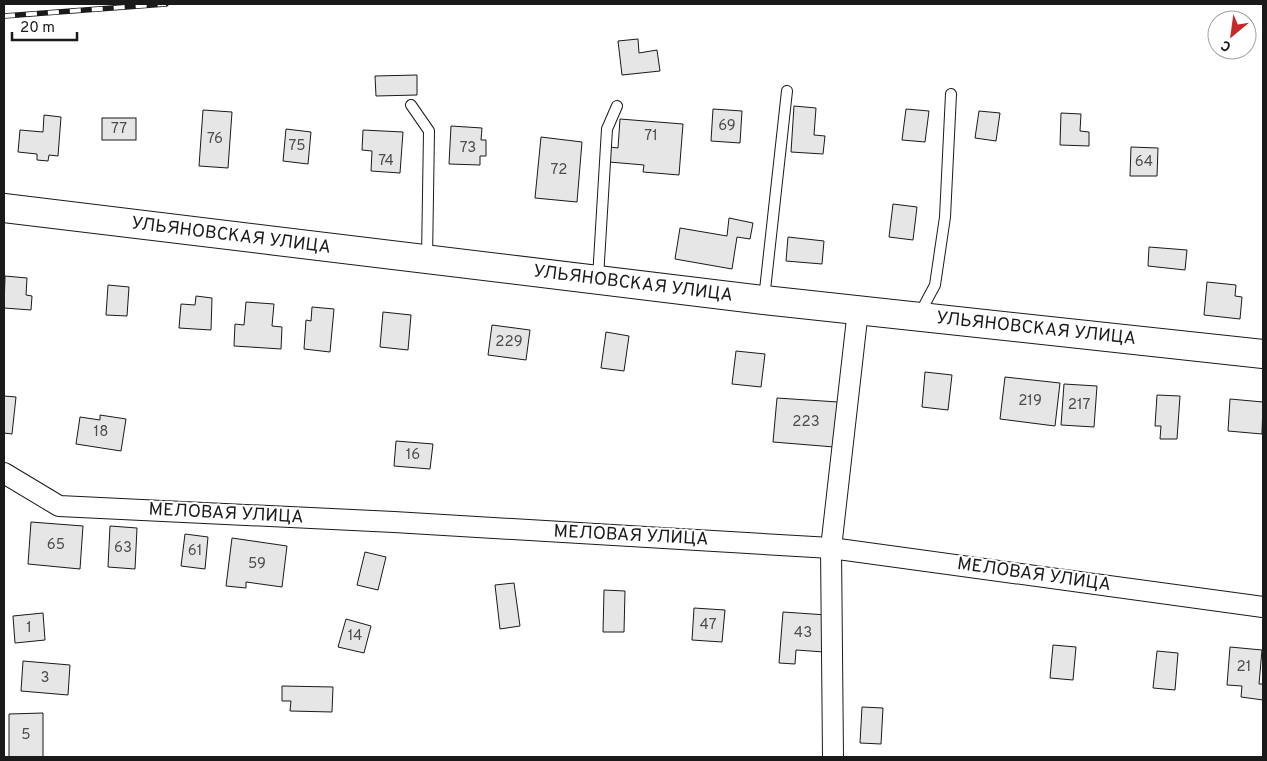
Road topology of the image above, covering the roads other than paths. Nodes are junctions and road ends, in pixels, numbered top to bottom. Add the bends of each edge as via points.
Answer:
1 (787, 91) dead end
2 (952, 94) dead end
3 (411, 105) dead end
4 (617, 106) dead end
5 (4, 208) edge
6 (426, 259) junction
7 (598, 279) junction
8 (764, 300) junction
9 (858, 310) junction
10 (919, 316) junction
11 (1263, 354) edge
12 (4, 473) edge
13 (831, 548) junction
14 (1263, 606) edge
15 (832, 757) edge

1 - 8 lane
2 - 10 lane via 945,217 935,285
3 - 6 lane via 429,131
4 - 7 lane via 607,129
5 - 6 main road, УЛЬЯНОВСКАЯ УЛИЦА
6 - 7 main road, УЛЬЯНОВСКАЯ УЛИЦА
7 - 8 main road, УЛЬЯНОВСКАЯ УЛИЦА
8 - 9 main road, УЛЬЯНОВСКАЯ УЛИЦА
9 - 10 main road, УЛЬЯНОВСКАЯ УЛИЦА
9 - 13 street
10 - 11 main road, УЛЬЯНОВСКАЯ УЛИЦА
12 - 13 street, МЕЛОВАЯ УЛИЦА via 59,506
13 - 14 street, МЕЛОВАЯ УЛИЦА
13 - 15 street

